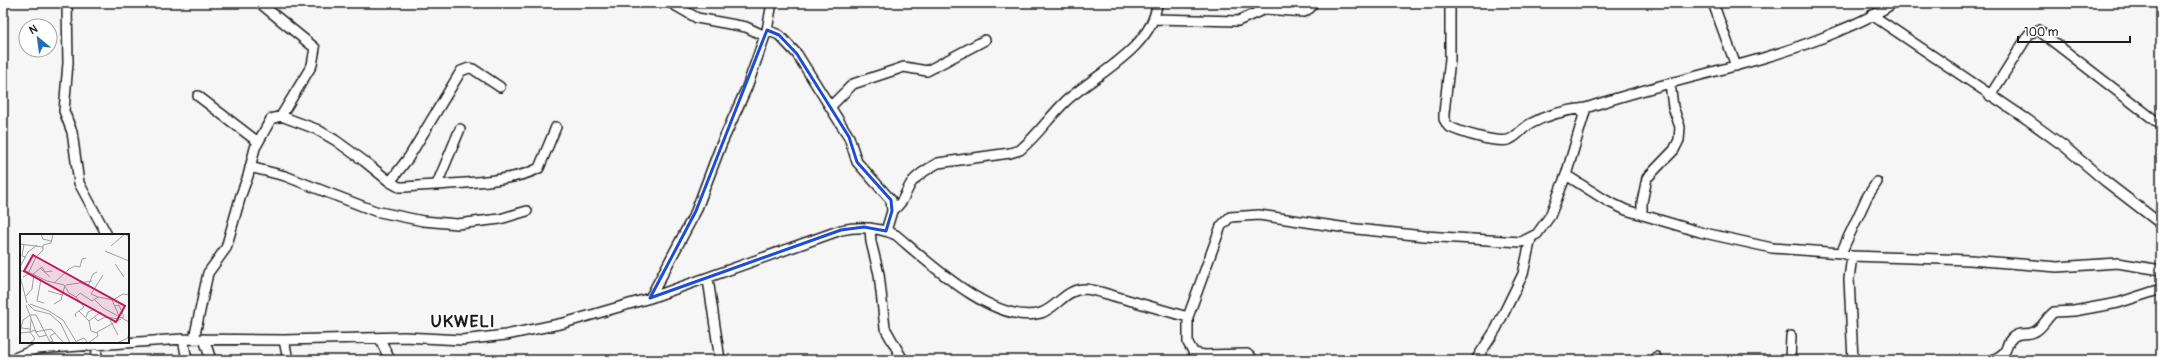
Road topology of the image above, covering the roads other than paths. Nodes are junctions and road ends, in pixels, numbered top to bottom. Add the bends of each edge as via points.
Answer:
1 (67, 3) edge
2 (671, 3) edge
3 (772, 3) edge
4 (1157, 3) edge
5 (1313, 3) edge
6 (1450, 3) edge
7 (1712, 3) edge
8 (1893, 3) edge
9 (261, 4) edge
10 (1872, 15) junction
11 (1154, 19) junction
12 (766, 33) junction
13 (985, 40) dead end
14 (1736, 66) junction
15 (1670, 83) junction
16 (500, 87) dead end
17 (198, 96) dead end
18 (1990, 96) junction
19 (831, 106) junction
20 (1586, 108) junction
21 (281, 116) junction
22 (2161, 125) edge
23 (556, 127) dead end
24 (460, 129) dead end
25 (258, 142) junction
26 (250, 167) junction
27 (1566, 175) junction
28 (390, 182) junction
29 (1877, 182) dead end
30 (437, 184) junction
31 (527, 211) dead end
32 (892, 211) junction
33 (1642, 215) junction
34 (2161, 224) edge
35 (870, 228) junction
36 (886, 231) junction
37 (107, 234) edge
38 (1531, 238) junction
39 (1841, 253) junction
40 (1852, 256) junction
41 (2161, 270) edge
42 (708, 279) junction
43 (2161, 289) edge
44 (650, 298) junction
45 (1188, 317) junction
46 (1791, 336) dead end
47 (183, 339) junction
48 (194, 339) junction
49 (204, 339) junction
50 (380, 339) junction
51 (284, 340) junction
52 (129, 342) edge
53 (98, 343) edge
54 (10, 360) edge
55 (96, 360) edge
56 (187, 360) edge
57 (211, 360) edge
58 (288, 360) edge
59 (390, 360) edge
60 (720, 360) edge
61 (903, 360) edge
62 (1254, 360) edge
63 (1476, 360) edge
64 (1790, 360) edge
65 (1853, 360) edge
66 (1993, 360) edge

1 - 37 street via 68,63 64,111 72,132 81,190
2 - 12 street via 697,18
3 - 12 street
4 - 11 street
5 - 11 street via 1304,12 1265,9 1238,21
6 - 20 street via 1450,60 1444,113 1448,126 1504,140 1511,139 1540,118 1558,112
7 - 14 street
8 - 10 street
9 - 21 street via 315,48 312,65
10 - 14 street via 1816,41
10 - 18 street
11 - 32 street via 1145,36 1104,73 1068,99 1020,150 934,165 913,180 903,202
12 - 19 street via 779,35 797,54
12 - 44 street via 747,87 696,211
13 - 19 street via 927,71 904,67 853,84
14 - 15 street
15 - 20 street
15 - 33 street via 1673,107 1680,127 1679,140 1674,150 1647,178
16 - 28 street via 473,69 462,71
17 - 25 street
18 - 22 street via 2029,34 2038,30
18 - 34 street via 2064,147 2104,182
19 - 32 street via 849,137 857,162 886,193 891,200
20 - 27 street
21 - 25 street via 271,119
21 - 28 street via 316,129 335,140
23 - 30 street via 541,163 535,170 489,180
24 - 30 street
25 - 26 street
26 - 31 street via 285,176 375,211 437,223 500,219
26 - 48 street via 226,248 208,273
27 - 33 street via 1607,201
27 - 38 street via 1544,227
28 - 30 street via 399,187
29 - 39 street via 1867,197
32 - 36 street
33 - 39 street via 1700,232 1772,248
35 - 36 street
35 - 42 street via 852,227 841,230
35 - 61 street via 871,248 879,274 885,328
36 - 45 street via 896,235 957,285 978,299 1001,309 1029,314 1041,312 1048,310 1066,294 1084,289
38 - 45 street via 1521,242 1424,236 1259,215 1236,215 1225,220 1221,226
38 - 63 street via 1523,274 1496,329
39 - 40 street
40 - 41 street via 1970,260 2057,267 2117,263
40 - 65 street via 1849,283
42 - 44 street
42 - 60 street
43 - 66 street via 2118,304 2074,312 2054,312 2036,331 2020,333 2013,337 2007,351
44 - 50 street via 564,323 506,335 462,340
45 - 62 street via 1188,343 1194,353 1247,354
46 - 64 street
47 - 48 street
47 - 52 street
47 - 56 street
48 - 49 street
49 - 51 street
49 - 57 street
50 - 51 street
50 - 59 street
51 - 58 street
53 - 54 street via 36,349
53 - 55 street

